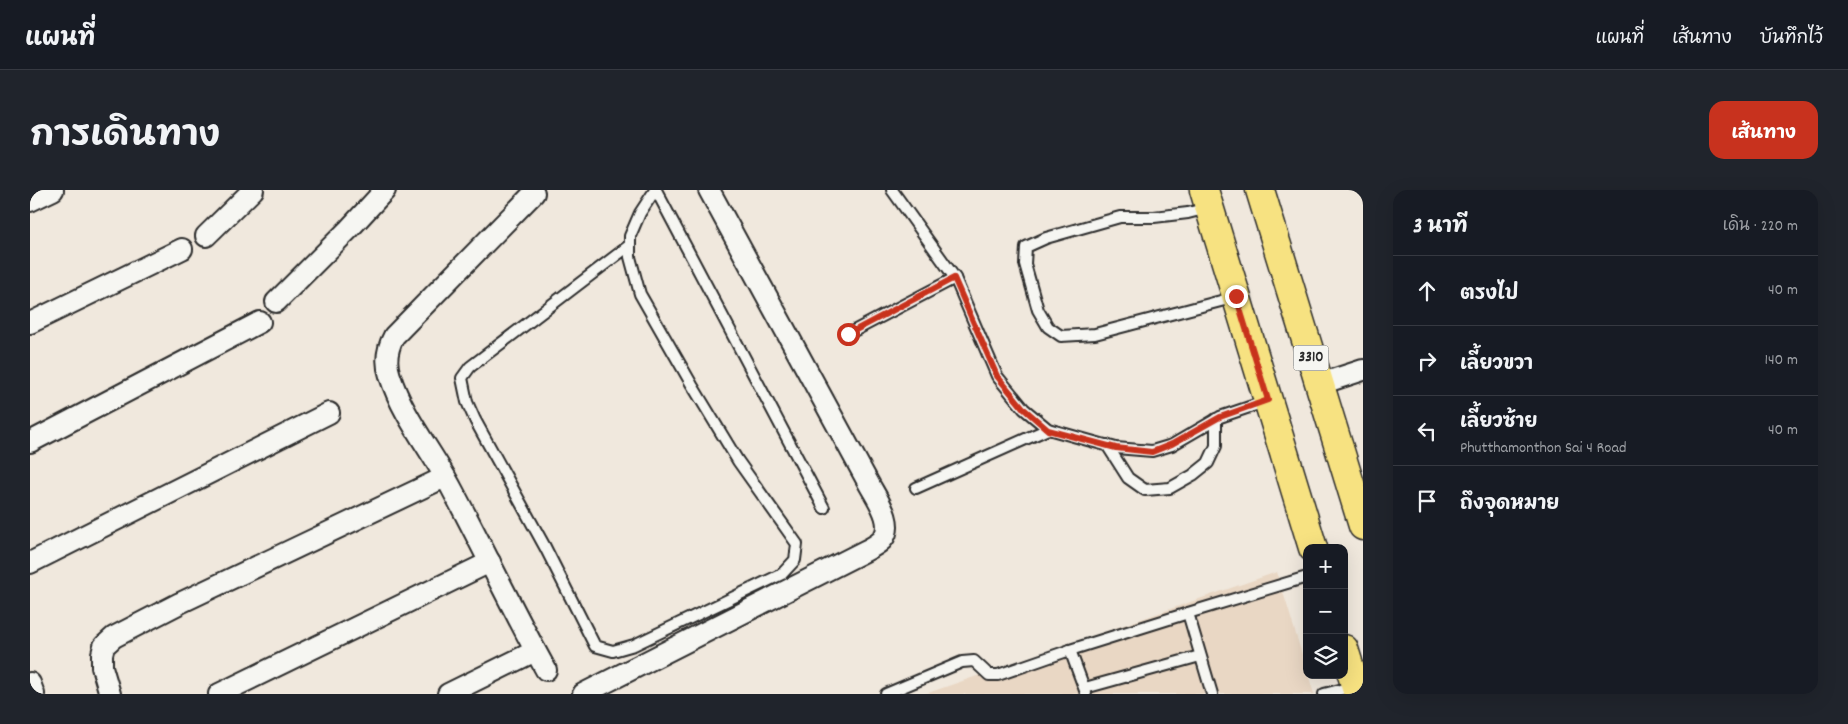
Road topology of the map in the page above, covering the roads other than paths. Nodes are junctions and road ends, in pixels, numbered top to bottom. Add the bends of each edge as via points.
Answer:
1 (53, 190) edge
2 (253, 190) edge
3 (385, 190) edge
4 (656, 190) edge
5 (709, 190) edge
6 (892, 190) edge
7 (1260, 190) edge
8 (534, 191) edge
9 (1207, 199) edge
10 (30, 201) edge
11 (206, 236) dead end
12 (630, 245) junction
13 (182, 249) dead end
14 (954, 278) junction
15 (1236, 296) junction
16 (276, 302) dead end
17 (260, 322) dead end
18 (30, 323) edge
19 (848, 334) dead end
20 (1363, 370) edge
21 (1320, 384) junction
22 (1268, 400) junction
23 (329, 413) dead end
24 (1216, 420) junction
25 (1048, 430) junction
26 (30, 442) edge
27 (1107, 445) junction
28 (445, 477) junction
29 (916, 488) dead end
30 (824, 508) dead end
31 (1363, 526) edge
32 (1312, 544) edge
33 (490, 562) junction
34 (30, 563) edge
35 (1303, 578) edge
36 (1188, 613) junction
37 (535, 650) junction
38 (1070, 650) junction
39 (1200, 656) junction
40 (1348, 662) edge
41 (546, 670) dead end
42 (30, 684) edge
43 (1357, 690) edge
44 (1086, 691) edge
45 (34, 694) edge
46 (110, 694) edge
47 (219, 694) edge
48 (448, 694) edge
49 (582, 694) edge
50 (886, 694) edge
51 (1212, 694) edge
52 (1324, 694) edge

1 - 10 street
2 - 11 street
3 - 16 street
4 - 12 lane via 640,213 630,236
4 - 30 lane
5 - 49 street via 869,484 883,512 886,533 882,541 866,551
6 - 14 lane
7 - 21 main road, 3310
8 - 28 street via 419,309 388,347 390,375 403,406
9 - 15 main road
9 - 15 lane via 1188,213 1120,217 1026,247 1025,264 1038,310 1048,327 1061,336 1095,334
12 - 12 lane via 640,294 738,460 797,544 795,560 782,574 634,645 613,651 595,646 475,420 462,378 470,367
13 - 18 street
14 - 19 lane
14 - 25 lane via 997,376 1024,409
15 - 22 main road
17 - 26 street
20 - 21 street
21 - 31 main road, 3310
22 - 24 lane
22 - 32 main road
23 - 34 street
24 - 27 lane via 1152,452
24 - 27 lane via 1216,446 1208,463 1170,488 1145,490 1133,482
25 - 27 lane
25 - 29 lane
28 - 33 street
28 - 46 street via 114,637 104,646 102,654 102,667
33 - 37 street
33 - 47 street
35 - 36 lane
36 - 38 lane
36 - 39 lane
37 - 41 street
37 - 48 street
38 - 44 lane
38 - 50 lane via 993,676 974,661 962,662
39 - 44 lane
39 - 51 lane
40 - 43 main road
42 - 45 street
43 - 52 lane

